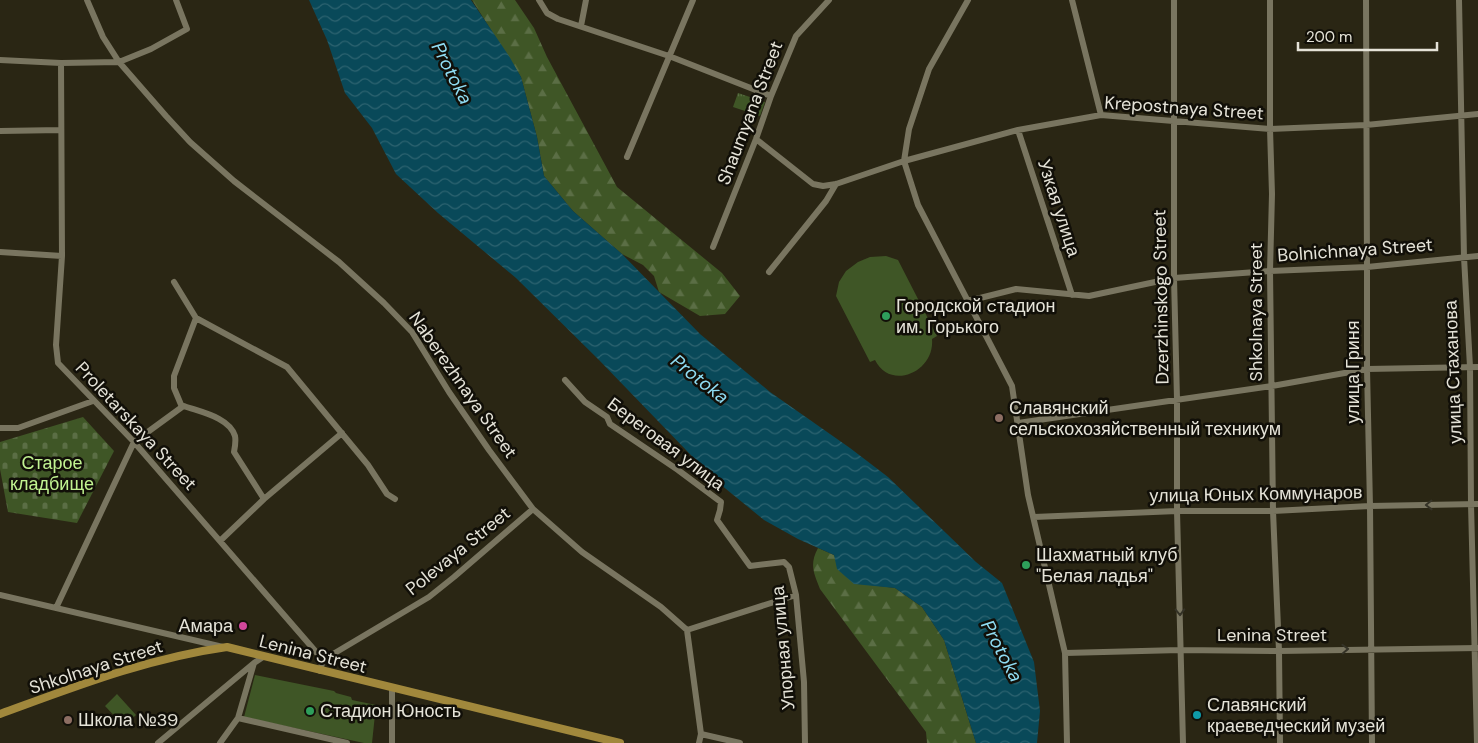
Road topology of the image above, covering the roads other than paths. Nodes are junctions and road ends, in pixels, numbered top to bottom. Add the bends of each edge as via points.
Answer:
1 (87, 0) edge
2 (176, 0) edge
3 (539, 0) edge
4 (586, 0) edge
5 (693, 0) edge
6 (829, 0) edge
7 (968, 0) edge
8 (1072, 0) edge
9 (1174, 0) edge
10 (1270, 0) edge
11 (1366, 0) edge
12 (1459, 0) edge
13 (581, 26) junction
14 (669, 56) junction
15 (0, 60) edge
16 (118, 62) junction
17 (61, 63) junction
18 (771, 96) junction
19 (1478, 114) edge
20 (1101, 115) junction
21 (1462, 116) junction
22 (1174, 121) junction
23 (1366, 125) junction
24 (1270, 129) junction
25 (0, 130) edge
26 (61, 130) junction
27 (1018, 130) junction
28 (756, 139) junction
29 (627, 158) dead end
30 (904, 161) junction
31 (836, 184) junction
32 (713, 247) dead end
33 (0, 252) edge
34 (62, 256) junction
35 (1478, 256) edge
36 (1464, 257) junction
37 (1367, 267) junction
38 (1270, 271) junction
39 (769, 272) dead end
40 (1174, 278) junction
41 (174, 282) dead end
42 (1072, 296) junction
43 (968, 301) junction
44 (196, 318) junction
45 (1470, 367) junction
46 (1478, 367) edge
47 (1366, 369) junction
48 (566, 380) dead end
49 (1272, 386) junction
50 (1177, 399) junction
51 (93, 401) junction
52 (182, 407) junction
53 (1018, 423) junction
54 (0, 428) edge
55 (342, 433) junction
56 (134, 442) junction
57 (264, 499) junction
58 (395, 499) dead end
59 (1474, 504) edge
60 (1370, 506) junction
61 (533, 509) junction
62 (1177, 511) junction
63 (1273, 511) junction
64 (1034, 517) junction
65 (220, 541) junction
66 (748, 563) joint
67 (0, 595) edge
68 (796, 595) junction
69 (56, 608) junction
70 (687, 630) junction
71 (204, 647) junction
72 (227, 648) joint
73 (1476, 648) edge
74 (1370, 649) junction
75 (1180, 650) junction
76 (1279, 651) junction
77 (1065, 653) junction
78 (263, 657) junction
79 (323, 660) junction
80 (254, 663) junction
81 (320, 671) junction
82 (392, 688) junction
83 (0, 714) edge
84 (238, 718) junction
85 (700, 734) junction
86 (158, 743) edge
87 (220, 743) edge
88 (347, 743) edge
89 (392, 743) edge
90 (620, 743) edge
91 (699, 743) edge
92 (740, 743) edge
93 (805, 743) edge
94 (1067, 743) edge
95 (1183, 743) edge
96 (1280, 743) edge
97 (1372, 743) edge
98 (1477, 743) edge

1 - 16 street, Naberezhnaya Street via 103,38
2 - 16 street via 188,29
3 - 13 street via 547,13
4 - 13 street
5 - 14 street
6 - 18 street, Shaumyana Street via 796,36
7 - 30 street via 929,68 909,129
8 - 20 street
9 - 22 street, Dzerzhinskogo Street
10 - 24 street, Shkolnaya Street
11 - 23 street, улица Гриня
12 - 21 street, улица Стаханова
13 - 14 street
14 - 18 street
14 - 29 street
15 - 17 street
16 - 17 street
16 - 61 street, Naberezhnaya Street via 190,142 339,262 412,332 449,392
17 - 26 street, Proletarskaya Street
18 - 28 street, Shaumyana Street
19 - 21 street, Krepostnaya Street
20 - 22 street, Krepostnaya Street
20 - 27 street, Krepostnaya Street
21 - 23 street, Krepostnaya Street
21 - 36 street, улица Стаханова
22 - 24 street, Krepostnaya Street
22 - 40 street, Dzerzhinskogo Street
23 - 24 street, Krepostnaya Street
23 - 37 street, улица Гриня
24 - 38 street, Shkolnaya Street
25 - 26 street
26 - 34 street, Proletarskaya Street
27 - 30 street, Krepostnaya Street
27 - 42 street, Узкая улица
28 - 31 street, Krepostnaya Street via 812,184
28 - 32 street, Shaumyana Street
30 - 31 street, Krepostnaya Street
30 - 43 street via 918,206
31 - 39 street
33 - 34 street
34 - 51 street, Proletarskaya Street via 56,345 58,363
35 - 36 street, Bolnichnaya Street
36 - 37 street, Bolnichnaya Street
36 - 45 street, улица Стаханова
37 - 38 street, Bolnichnaya Street
37 - 47 street, улица Гриня
38 - 40 street, Bolnichnaya Street
38 - 49 street, Shkolnaya Street
40 - 42 street, Bolnichnaya Street via 1089,296
40 - 50 street, Dzerzhinskogo Street
41 - 44 street
42 - 43 street, Bolnichnaya Street via 1016,289
43 - 53 street via 1012,386
44 - 52 street via 174,376 174,388
44 - 55 street via 287,367
45 - 46 street
45 - 47 street
45 - 59 street, улица Стаханова
47 - 49 street
47 - 60 street, улица Гриня
48 - 66 street, Береговая улица via 585,402 607,417 610,424 721,502 717,520
49 - 50 street
49 - 63 street, Shkolnaya Street
50 - 53 street
50 - 62 street, Dzerzhinskogo Street
51 - 54 street via 18,428
51 - 56 street, Proletarskaya Street
52 - 56 street
52 - 57 street via 207,414 231,428 236,438 234,452
53 - 64 street
55 - 57 street
55 - 58 street via 387,494
56 - 65 street, Proletarskaya Street
56 - 69 street
57 - 65 street
59 -> 60 street, улица Юных Коммунаров
59 - 73 street, улица Стаханова
60 - 63 street, улица Юных Коммунаров
60 - 74 street, улица Гриня
61 - 70 street, Naberezhnaya Street via 582,552 661,607
61 - 79 street, Polevaya Street via 429,597
62 - 63 street, улица Юных Коммунаров
62 - 64 street, улица Юных Коммунаров
62 -> 75 street, Dzerzhinskogo Street
63 - 76 street, Shkolnaya Street
64 - 77 street
65 - 79 street, Proletarskaya Street
66 - 68 street, Упорная улица via 750,566 784,562 789,567
67 - 69 street
68 - 70 street
68 - 93 street, Упорная улица via 804,682
69 - 71 street
70 - 85 street
71 - 72 main road, Shkolnaya Street
71 - 83 main road, Shkolnaya Street via 140,665
72 - 78 main road, Lenina Street
73 - 74 street, Lenina Street
73 - 98 street, улица Стаханова
76 -> 74 street, Lenina Street
74 - 97 street, улица Гриня
75 - 76 street, Lenina Street
75 - 77 street, Lenina Street
75 - 95 street, Dzerzhinskogo Street
76 - 96 street, Shkolnaya Street
77 - 94 street
78 - 80 street
78 - 81 main road, Lenina Street
79 - 81 street
80 - 84 street
80 - 86 street
81 - 82 main road, Lenina Street
82 - 89 street
82 - 90 main road, Lenina Street
84 - 87 street
84 - 88 street
85 - 91 street
85 - 92 street

